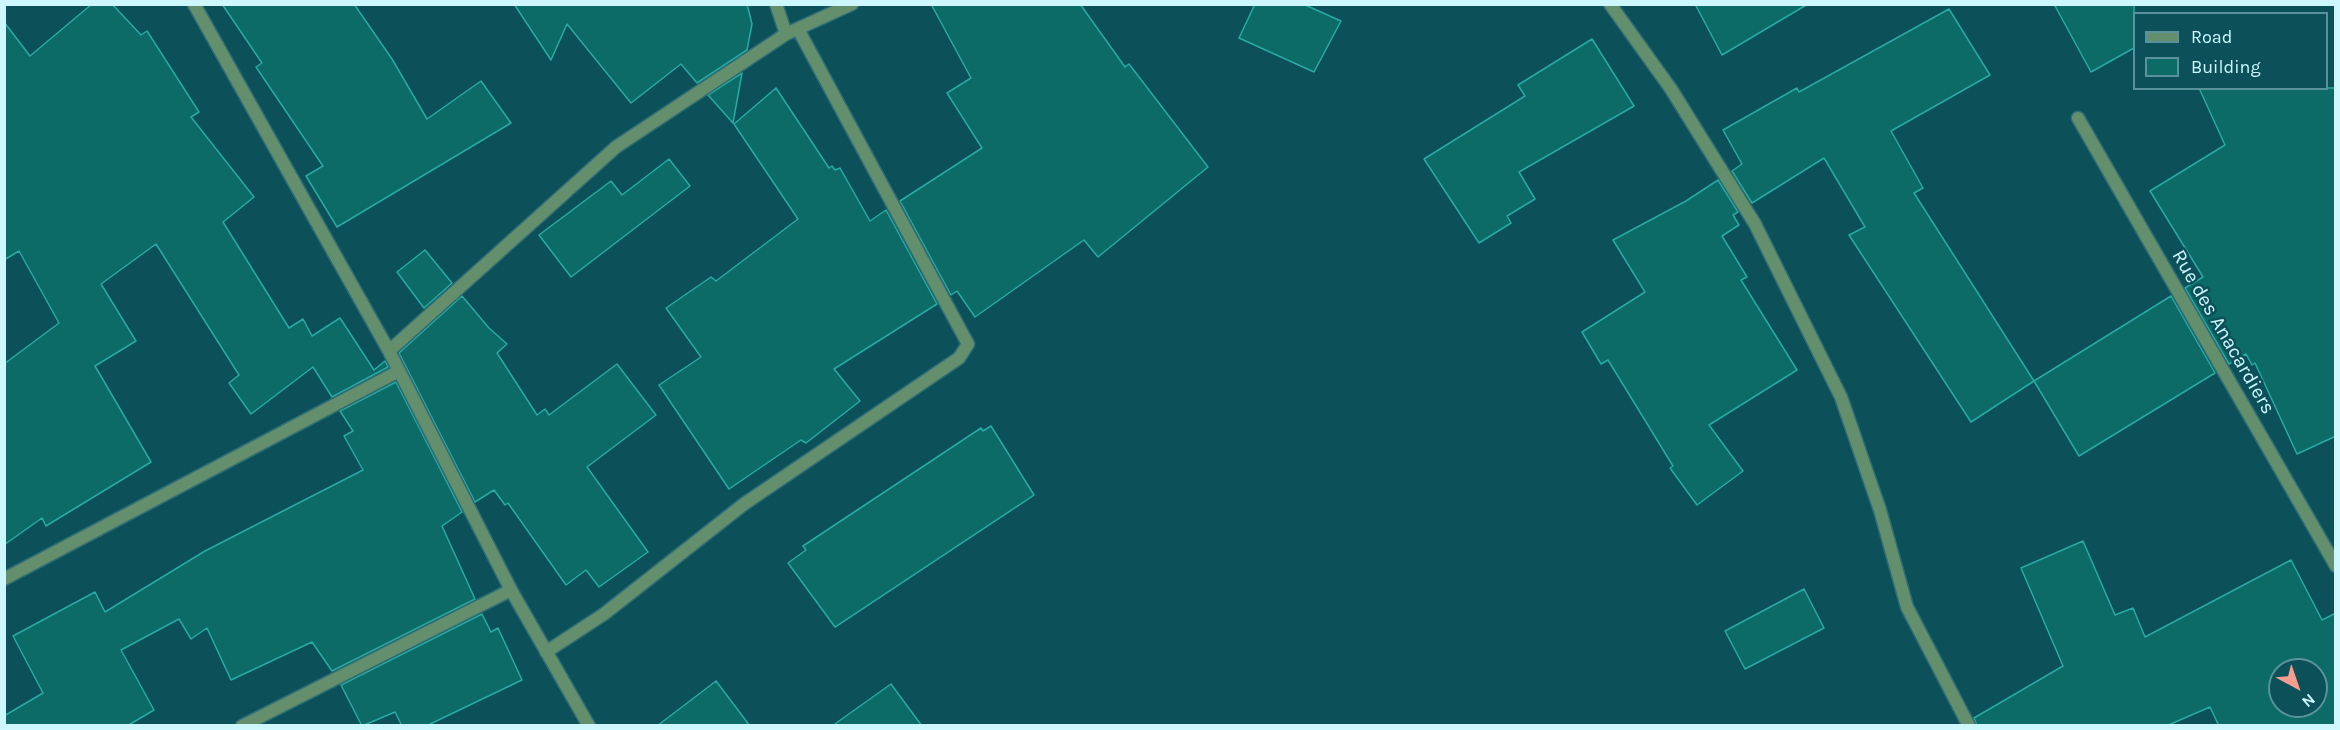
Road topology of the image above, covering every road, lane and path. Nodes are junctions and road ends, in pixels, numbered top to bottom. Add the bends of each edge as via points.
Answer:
1 (194, 4) edge
2 (776, 4) edge
3 (852, 4) edge
4 (1610, 4) edge
5 (792, 32) junction
6 (2078, 118) dead end
7 (389, 351) junction
8 (399, 371) junction
9 (2336, 566) edge
10 (4, 579) edge
11 (511, 590) junction
12 (546, 652) junction
13 (242, 726) edge
14 (589, 726) edge
15 (1969, 726) edge

1 - 7 street
2 - 5 street
3 - 5 street
4 - 15 street via 1671,88 1755,224 1841,397 1880,510 1907,608
5 - 7 street via 615,147
5 - 12 street via 968,344 959,358 744,504 604,614
6 - 9 street, Rue des Anacardiers
7 - 8 street
8 - 10 street
8 - 11 street
11 - 12 street
11 - 13 street
12 - 14 street

